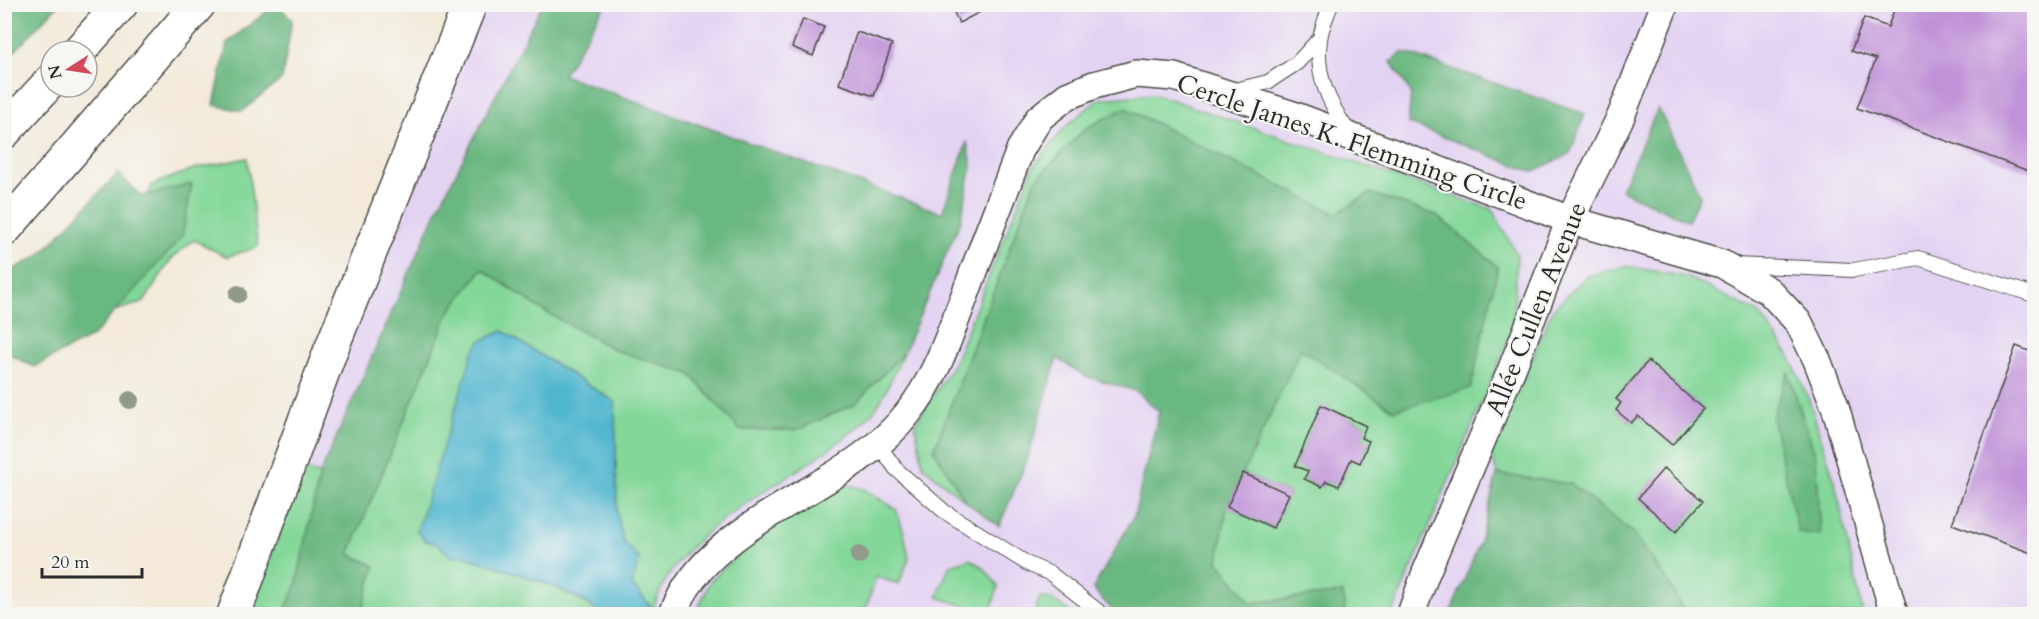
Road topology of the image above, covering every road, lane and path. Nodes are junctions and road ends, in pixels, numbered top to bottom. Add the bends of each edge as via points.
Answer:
1 (121, 4) edge
2 (199, 4) edge
3 (470, 4) edge
4 (1331, 4) edge
5 (1665, 4) edge
6 (1320, 38) junction
7 (90, 39) edge
8 (1225, 93) junction
9 (39, 94) edge
10 (4, 132) edge
11 (1353, 137) junction
12 (1570, 220) junction
13 (4, 230) edge
14 (1722, 264) junction
15 (2034, 296) edge
16 (878, 444) junction
17 (676, 607) edge
18 (234, 615) edge
19 (1102, 615) edge
20 (1411, 615) edge
21 (1894, 615) edge

1 - 7 highway
2 - 13 highway
3 - 18 highway via 330,352
4 - 6 lane
5 - 12 street, Allée Cullen Avenue via 1622,116
6 - 8 lane via 1297,63 1268,82
6 - 11 lane via 1323,86
8 - 11 street, Cercle James K. Flemming Circle
8 - 16 street, Cercle James K. Flemming Circle via 1174,77 1136,74 1067,96 1039,118 1020,150 936,370 908,414
9 - 10 highway
11 - 12 street, Cercle James K. Flemming Circle
12 - 14 street, Cercle James K. Flemming Circle
12 - 20 street, Allée Cullen Avenue
14 - 15 lane via 1854,270 1918,258
14 - 21 street, Cercle James K. Flemming Circle via 1769,291 1799,323 1818,360 1835,406
16 - 17 street, Cercle James K. Flemming Circle via 722,547 699,571
16 - 19 lane via 896,469 945,512 1050,574

